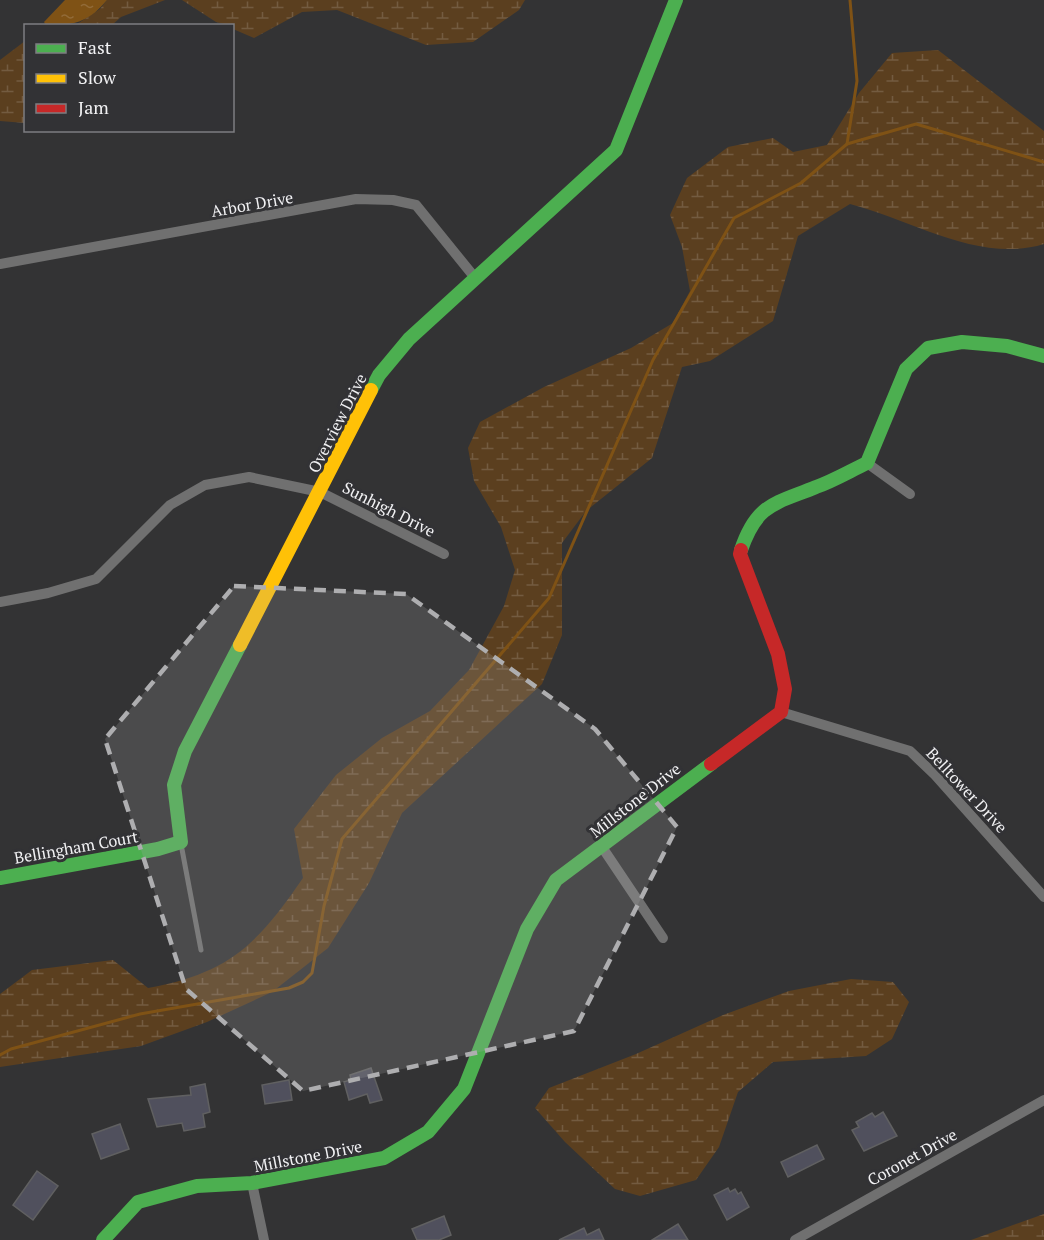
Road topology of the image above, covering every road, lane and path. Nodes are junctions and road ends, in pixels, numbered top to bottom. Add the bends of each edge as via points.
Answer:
1 (676, 0) edge
2 (0, 264) edge
3 (476, 279) junction
4 (1044, 356) edge
5 (867, 463) junction
6 (320, 492) junction
7 (910, 494) dead end
8 (444, 554) dead end
9 (0, 602) edge
10 (781, 712) junction
11 (181, 842) junction
12 (602, 847) junction
13 (0, 878) edge
14 (1044, 897) edge
15 (663, 938) dead end
16 (201, 950) dead end
17 (1044, 1100) edge
18 (252, 1183) junction
19 (103, 1240) edge
20 (264, 1240) edge
21 (795, 1240) edge

1 - 3 street, Overview Drive via 616,150
2 - 3 street, Arbor Drive via 356,199 393,200 416,205
3 - 6 street, Overview Drive via 409,339 379,375
4 - 5 street via 970,342 928,348 906,369
5 - 7 street
5 - 10 street via 817,487 773,502 748,528 740,554 778,654 785,689
6 - 8 street, Sunhigh Drive
6 - 9 street, Sunhigh Drive via 249,477 205,486 170,505 96,579
6 - 11 street, Overview Drive via 185,752 174,785
10 - 12 street, Millstone Drive
10 - 14 street, Belltower Drive via 910,751
11 - 13 street, Bellingham Court
11 - 16 lane
12 - 15 street
12 - 18 street, Millstone Drive via 556,880 527,929 464,1089 428,1132 384,1158
17 - 21 street, Coronet Drive
18 - 19 street, Millstone Drive via 197,1186 138,1202
18 - 20 street

